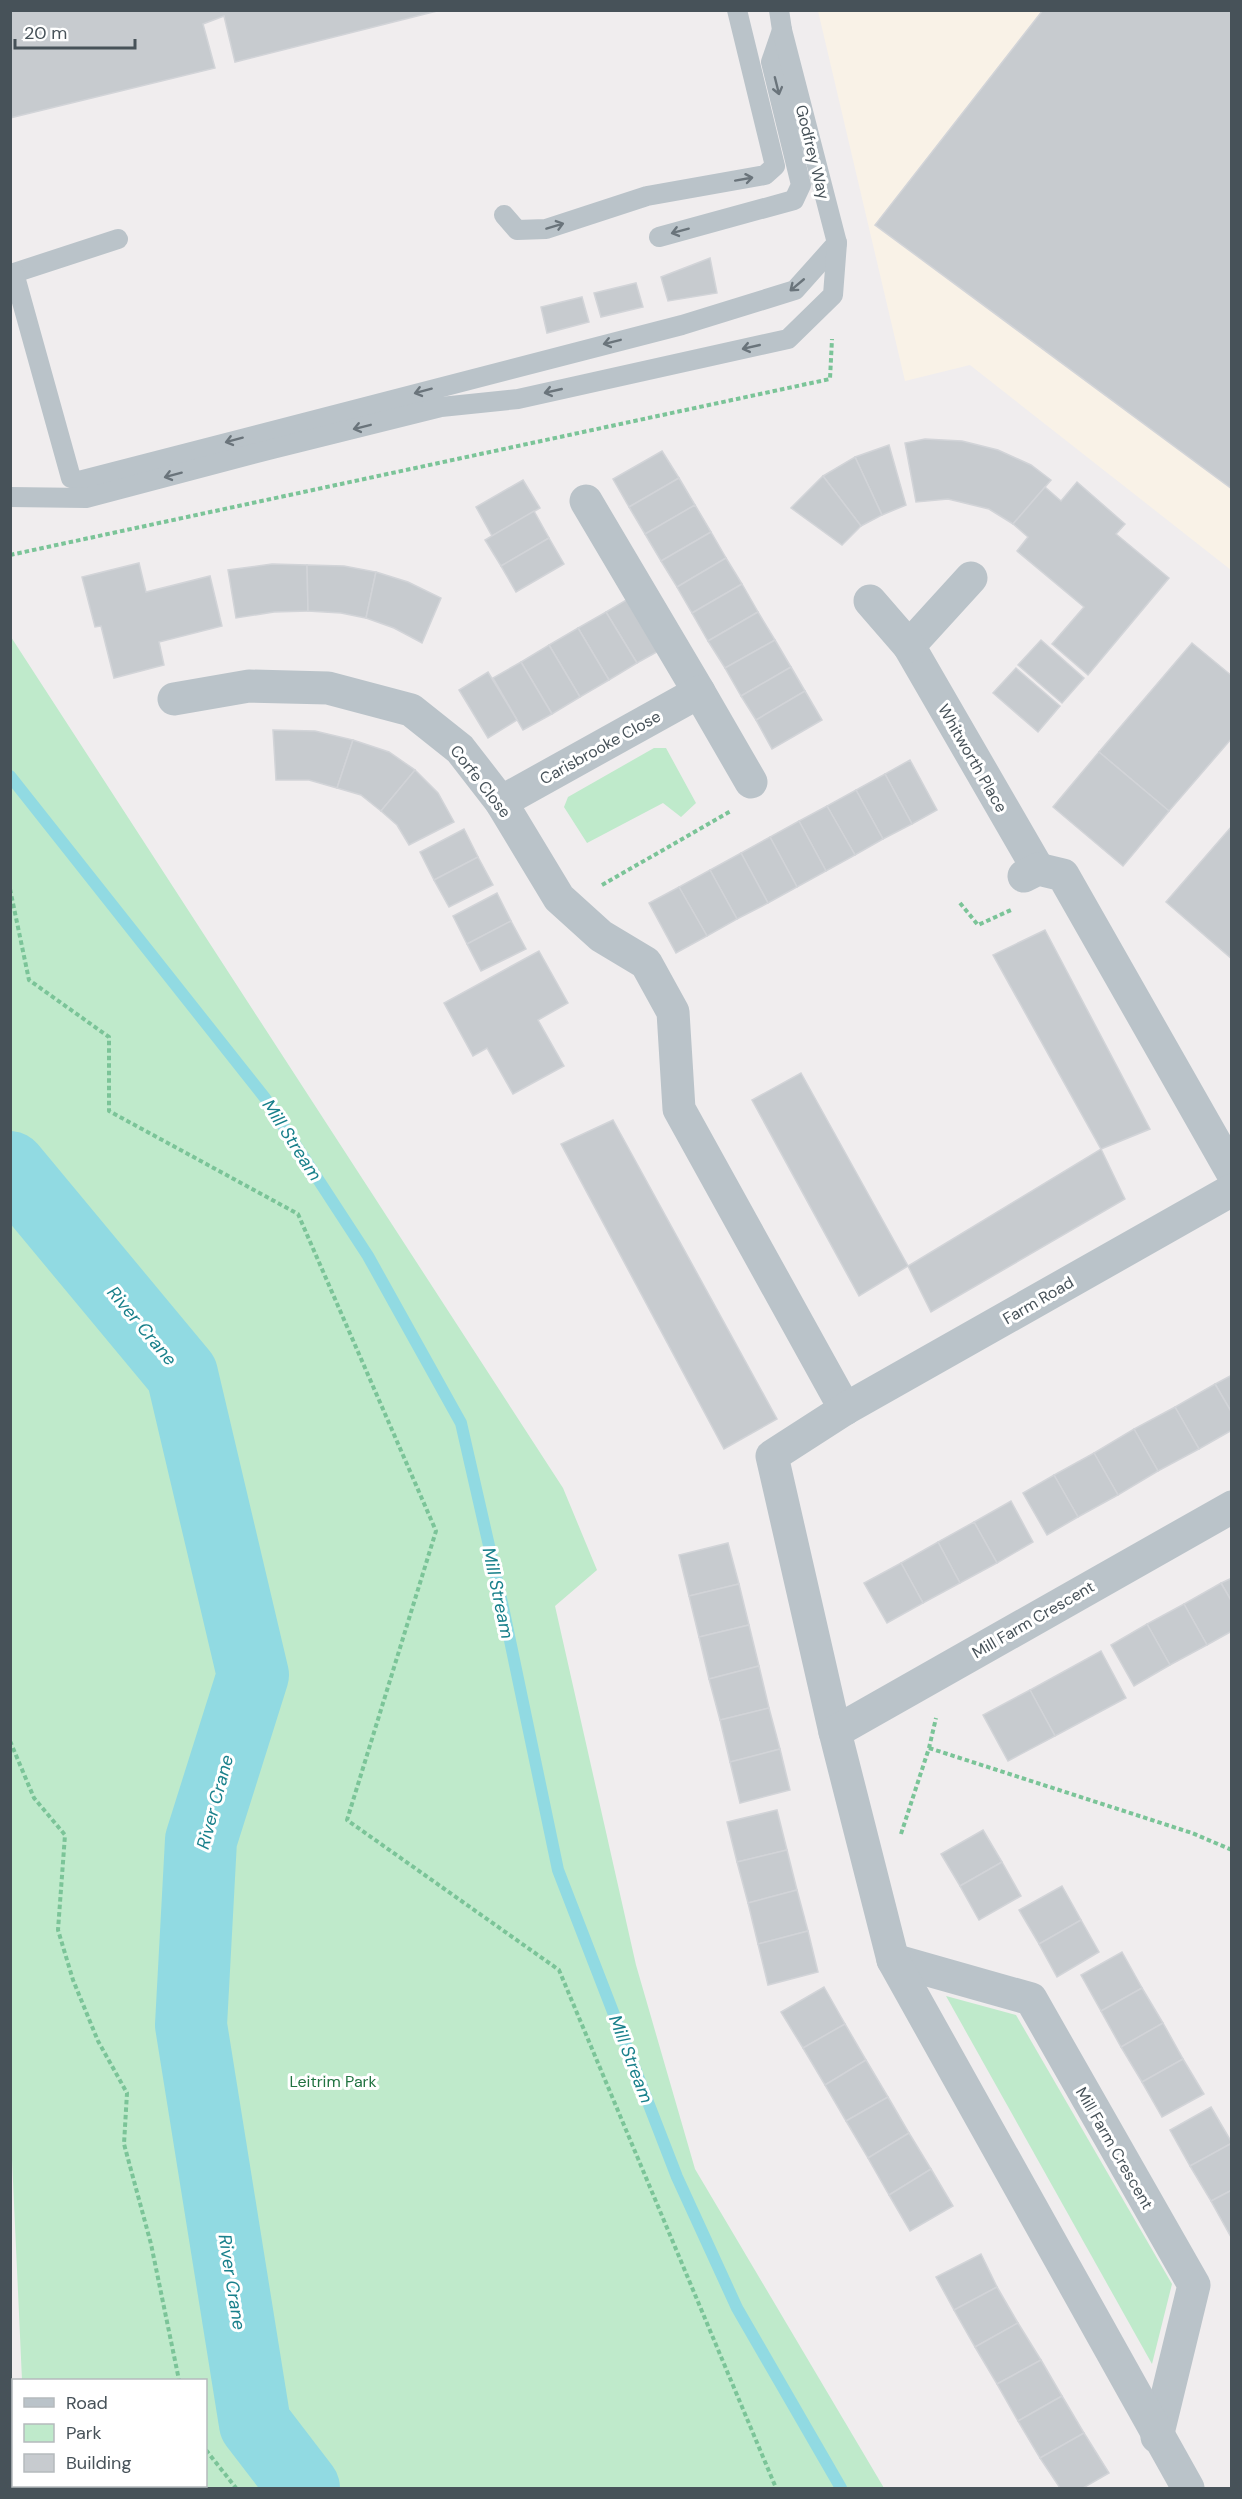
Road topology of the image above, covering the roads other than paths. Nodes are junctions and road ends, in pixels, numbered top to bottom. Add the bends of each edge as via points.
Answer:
1 (737, 10) edge
2 (780, 20) edge
3 (504, 215) dead end
4 (659, 237) dead end
5 (118, 238) dead end
6 (837, 243) junction
7 (12, 274) edge
8 (10, 497) edge
9 (586, 501) dead end
10 (971, 578) dead end
11 (870, 601) dead end
12 (909, 646) junction
13 (699, 692) junction
14 (174, 699) dead end
15 (751, 782) dead end
16 (501, 802) junction
17 (1232, 1172) edge
18 (1232, 1190) edge
19 (844, 1409) junction
20 (1232, 1507) edge
21 (835, 1732) junction
22 (892, 1960) junction
23 (1157, 2437) junction
24 (1188, 2488) edge

3 -> 1 lane via 517,231 546,229 647,196 765,175 775,166
2 -> 4 lane via 771,62 801,185 794,200
2 - 6 lane, Godfrey Way
5 - 7 lane
6 -> 7 lane via 795,290 682,325 79,481 70,478
6 -> 8 lane, Godfrey Way via 833,295 788,339 518,399 441,407 86,498
9 - 13 street
10 - 12 street
11 - 12 street, Whitworth Place
12 - 17 street, Whitworth Place via 1031,873 1063,875
13 - 15 street
13 - 16 street, Carisbrooke Close
14 - 16 street, Corfe Close via 249,686 328,688 411,710 460,749
16 - 19 street, Corfe Close via 559,898 601,936 646,963 673,1012 679,1109
18 - 19 street, Farm Road
19 - 21 street, Farm Road via 772,1456
20 - 21 street, Mill Farm Crescent
21 - 22 street
22 - 23 street
22 - 23 street, Mill Farm Crescent via 1031,1999 1194,2285
23 - 24 street

